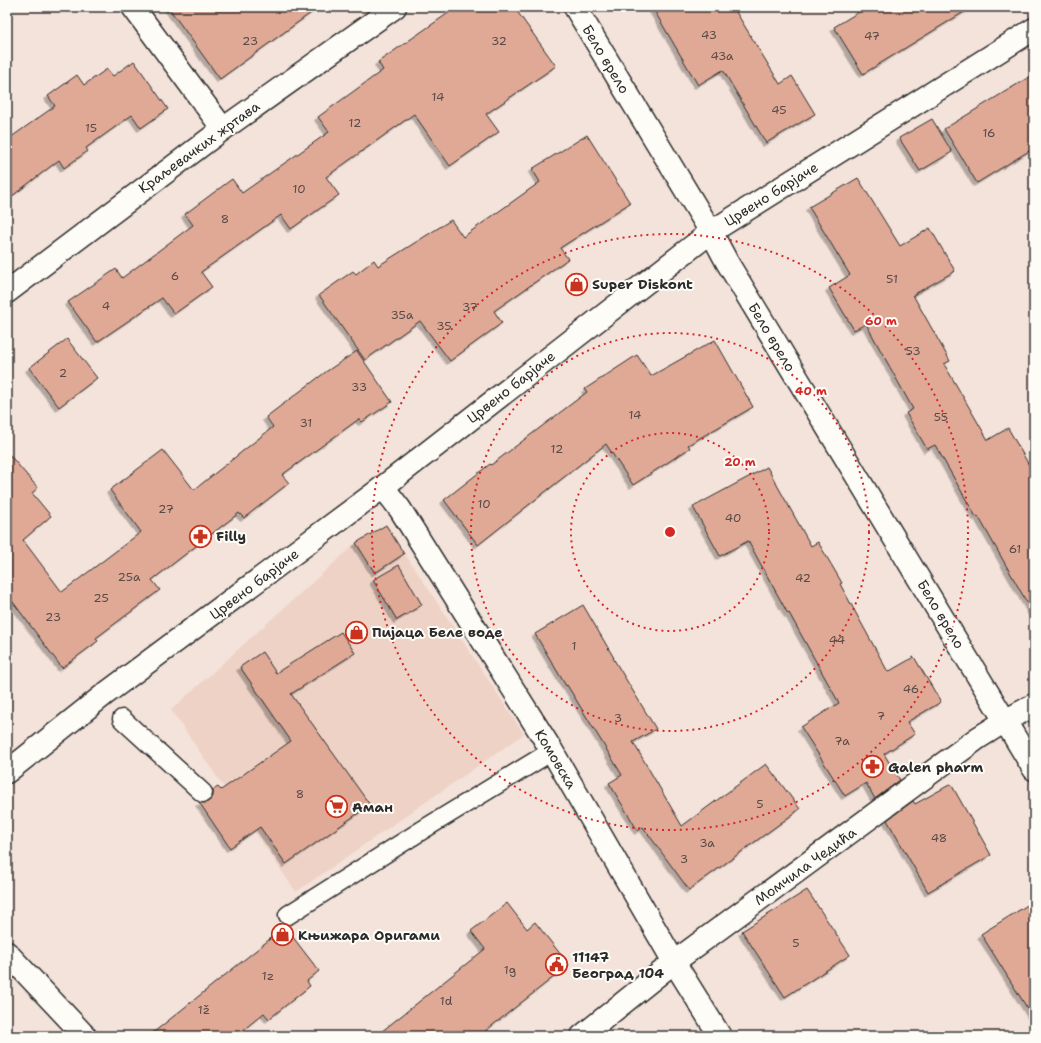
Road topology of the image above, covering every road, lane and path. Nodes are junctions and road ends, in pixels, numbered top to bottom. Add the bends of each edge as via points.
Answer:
1 (133, 7) edge
2 (395, 7) edge
3 (574, 7) edge
4 (1034, 28) edge
5 (222, 129) junction
6 (711, 232) junction
7 (7, 292) edge
8 (383, 487) junction
9 (1034, 705) edge
10 (122, 719) dead end
11 (1005, 721) junction
12 (552, 751) junction
13 (1034, 769) edge
14 (7, 772) edge
15 (203, 793) dead end
16 (288, 915) dead end
17 (7, 954) edge
18 (674, 962) junction
19 (85, 1036) edge
20 (582, 1036) edge
21 (720, 1036) edge

1 - 5 street
2 - 5 street, Краљевачких жртава
3 - 6 street, Бело врело
4 - 6 street, Црвено барјаче
5 - 7 street, Краљевачких жртава
6 - 8 street, Црвено барјаче
6 - 11 street, Бело врело
8 - 12 street, Комовска via 400,509
8 - 14 street, Црвено барјаче via 105,694
9 - 11 street, Момчила Чедића
10 - 15 lane
11 - 13 street, Бело врело
11 - 18 street, Момчила Чедића via 978,738
12 - 16 lane
12 - 18 street, Комовска
17 - 19 street
18 - 20 street, Момчила Чедића
18 - 21 street, Комовска

